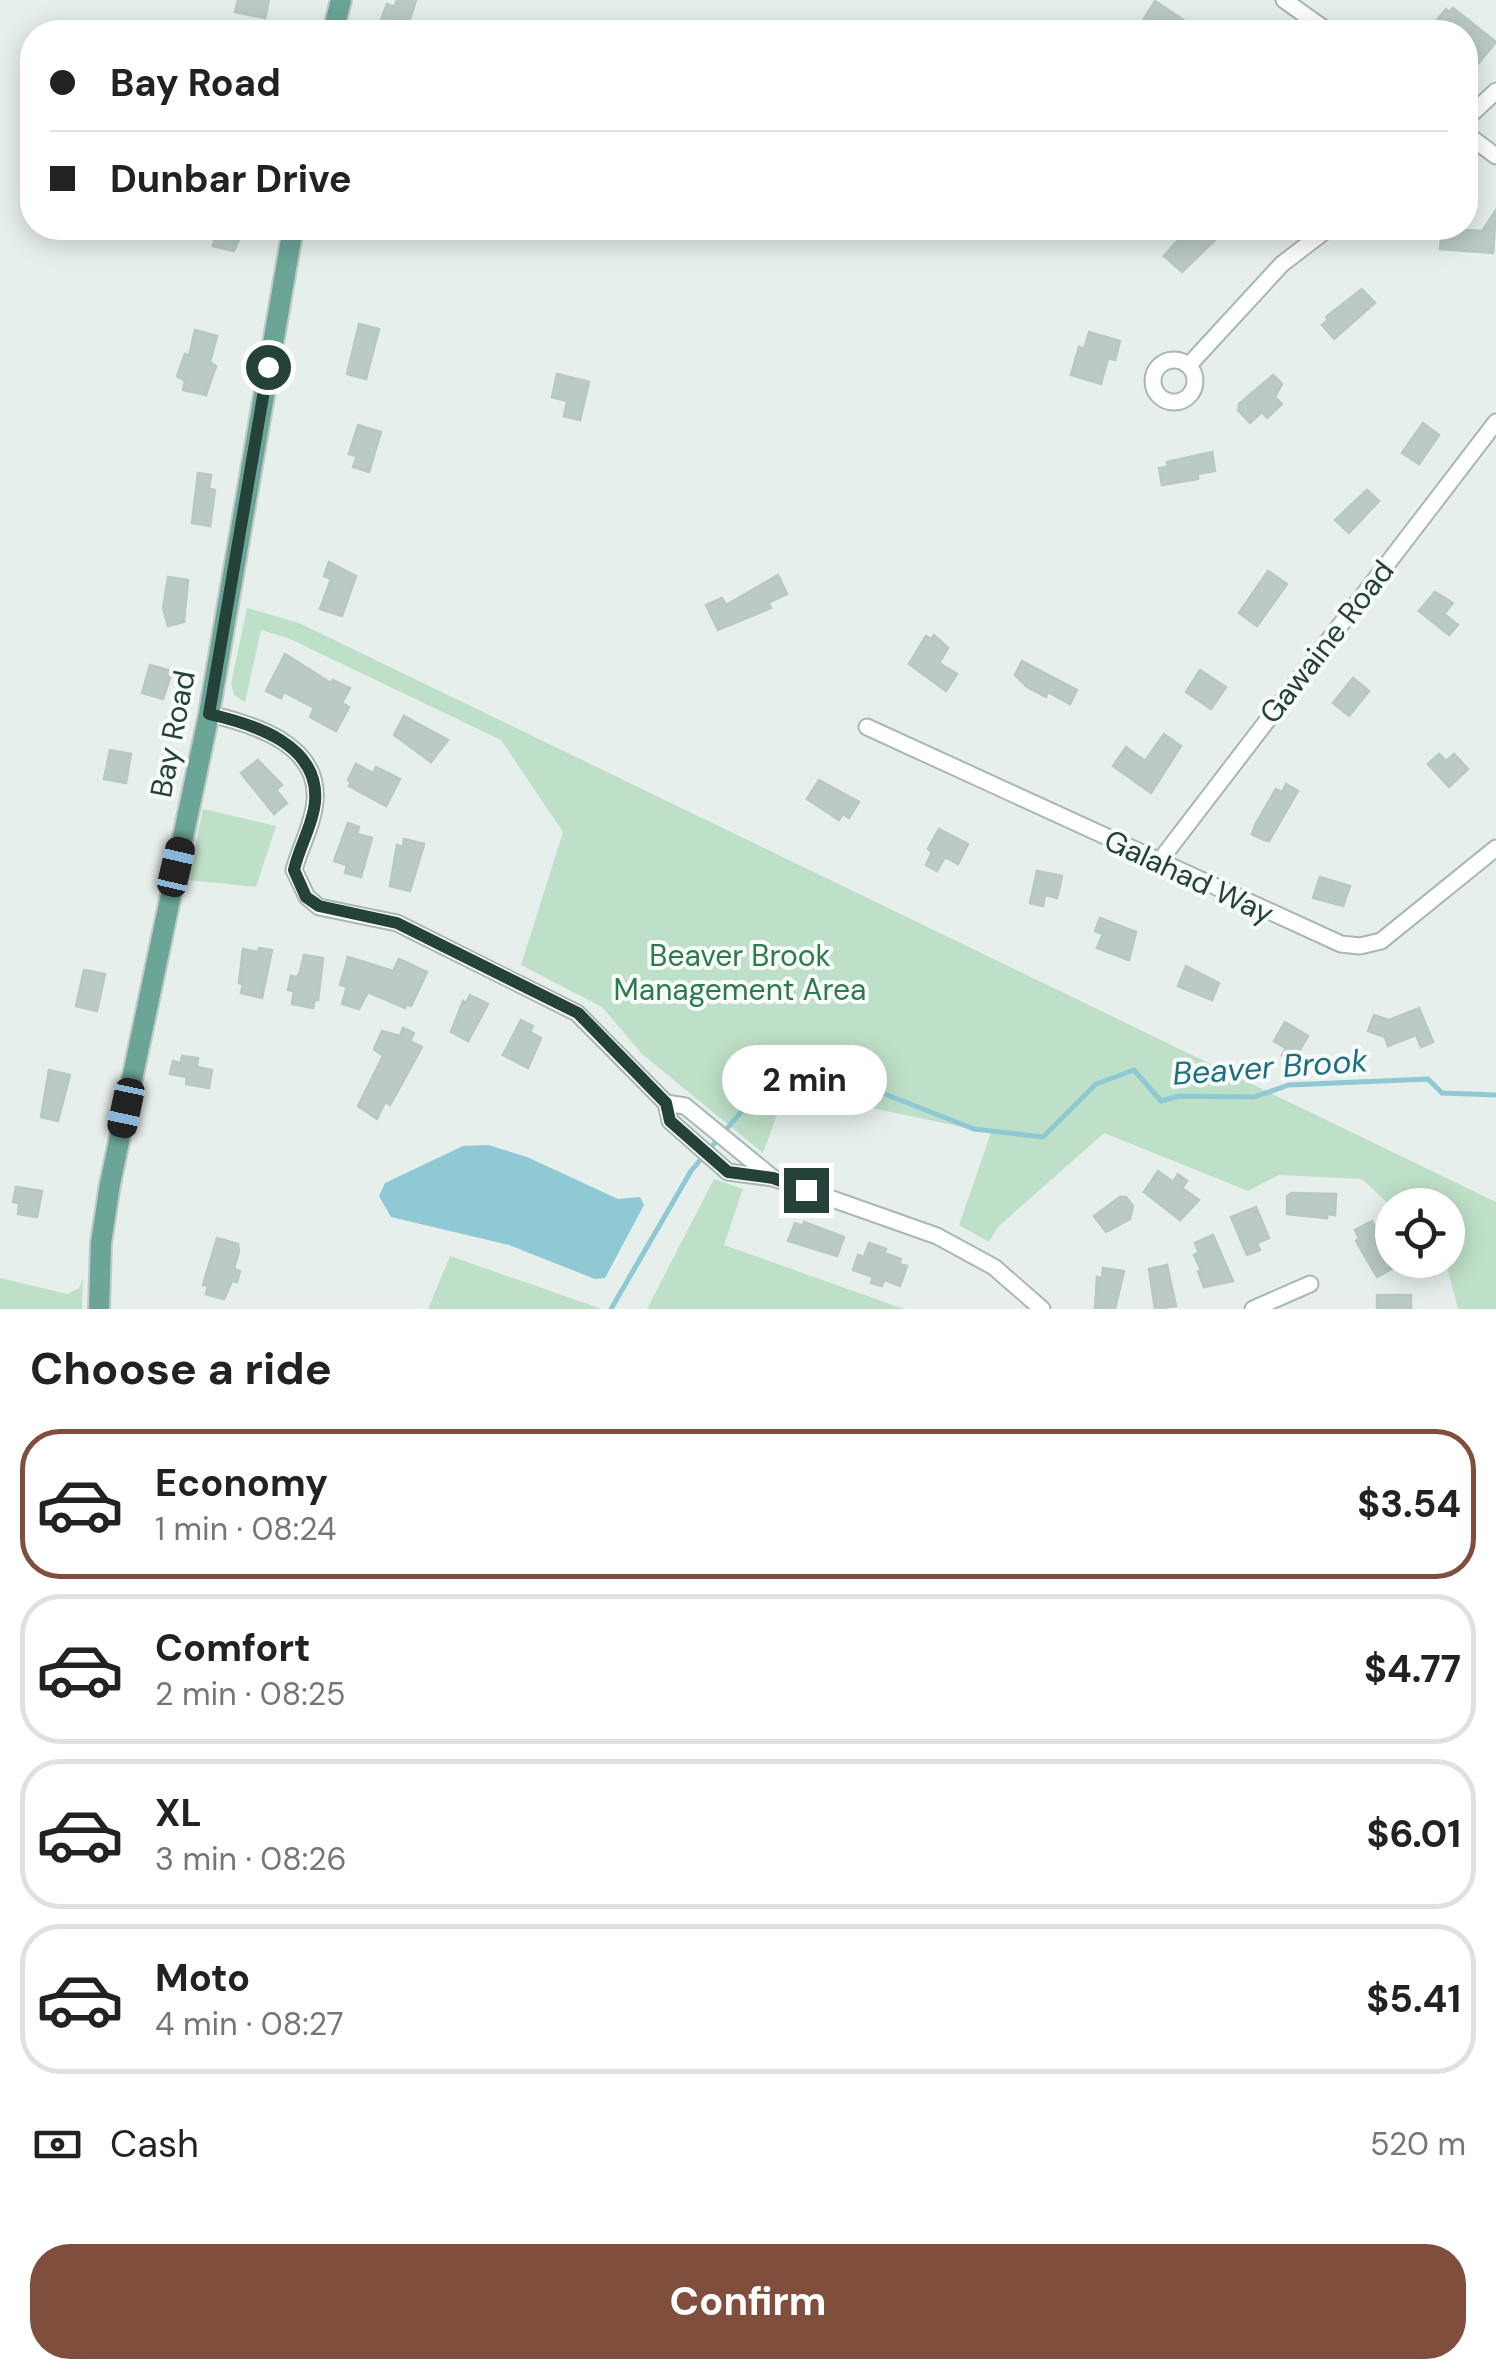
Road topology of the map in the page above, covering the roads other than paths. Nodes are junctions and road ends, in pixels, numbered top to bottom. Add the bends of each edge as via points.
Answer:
1 (1284, 0) edge
2 (1312, 20) edge
3 (290, 240) edge
4 (1313, 240) edge
5 (1189, 365) dead end
6 (1496, 422) edge
7 (209, 714) junction
8 (868, 727) dead end
9 (1496, 848) edge
10 (1158, 863) junction
11 (666, 1103) junction
12 (773, 1178) junction
13 (1310, 1284) dead end
14 (99, 1309) edge
15 (1042, 1309) edge
16 (1253, 1309) edge

1 - 2 street
3 - 7 main road, Bay Road
4 - 5 street
6 - 10 street, Gawaine Road
7 - 11 street via 271,734 310,773 315,803 294,870 306,897 335,912 397,923 559,1002 595,1027
7 - 14 main road, Bay Road via 110,1184
8 - 10 street, Galahad Way
9 - 10 street, Galahad Way via 1402,928 1360,946 1317,935
11 - 12 street via 685,1106
11 - 12 street via 670,1121 728,1172
12 - 15 street via 958,1245
13 - 16 street

